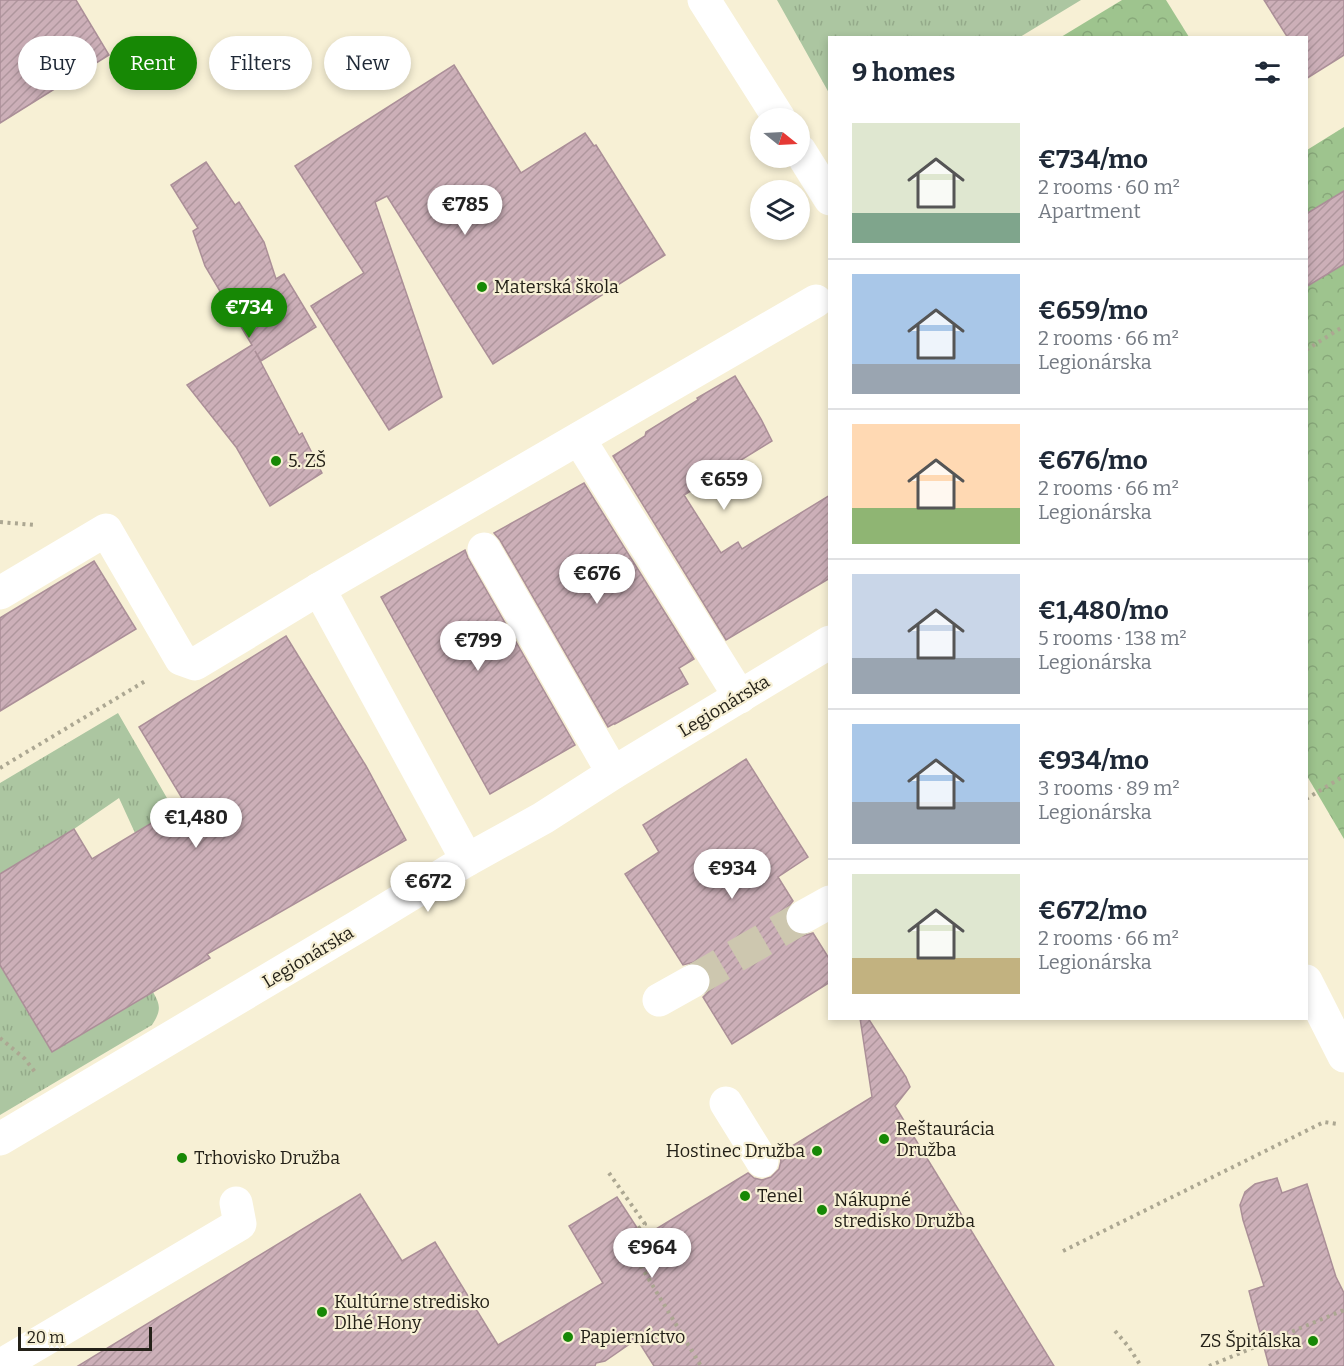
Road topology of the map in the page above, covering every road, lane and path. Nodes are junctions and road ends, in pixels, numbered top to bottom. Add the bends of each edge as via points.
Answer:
1 (704, 0) edge
2 (773, 108) edge
3 (810, 167) edge
4 (828, 196) edge
5 (816, 301) dead end
6 (1344, 326) edge
7 (1308, 349) edge
8 (579, 439) junction
9 (484, 549) dead end
10 (319, 590) junction
11 (0, 593) edge
12 (828, 643) edge
13 (181, 659) junction
14 (740, 697) junction
15 (0, 768) edge
16 (613, 773) junction
17 (1344, 776) edge
18 (1308, 798) edge
19 (467, 860) junction
20 (693, 981) tunnel mouth
21 (1308, 985) edge
22 (659, 999) dead end
23 (0, 1038) edge
24 (1344, 1056) edge
25 (39, 1078) dead end
26 (726, 1103) dead end
27 (1338, 1124) dead end
28 (0, 1139) edge
29 (762, 1161) dead end
30 (609, 1173) dead end
31 (236, 1203) dead end
32 (1063, 1251) dead end
33 (1344, 1310) edge
34 (1115, 1331) dead end
35 (0, 1366) edge
36 (701, 1366) edge
37 (1141, 1366) edge
38 (1209, 1366) edge

1 - 2 street
3 - 4 street
5 - 8 street
6 - 7 path
8 - 10 street
8 - 14 street
9 - 16 street
10 - 13 street via 195,664
10 - 19 street
11 - 13 street via 106,530
12 - 14 street, Legionárska
13 - 15 path
14 - 16 street, Legionárska
16 - 19 street, Legionárska
17 - 18 path
19 - 28 street, Legionárska
20 - 22 street
21 - 24 street
23 - 25 path via 25,1059
26 - 29 street
27 - 32 path via 1324,1122
30 - 36 path via 645,1224 624,1238
31 - 35 street via 240,1224
33 - 38 path
34 - 37 path

